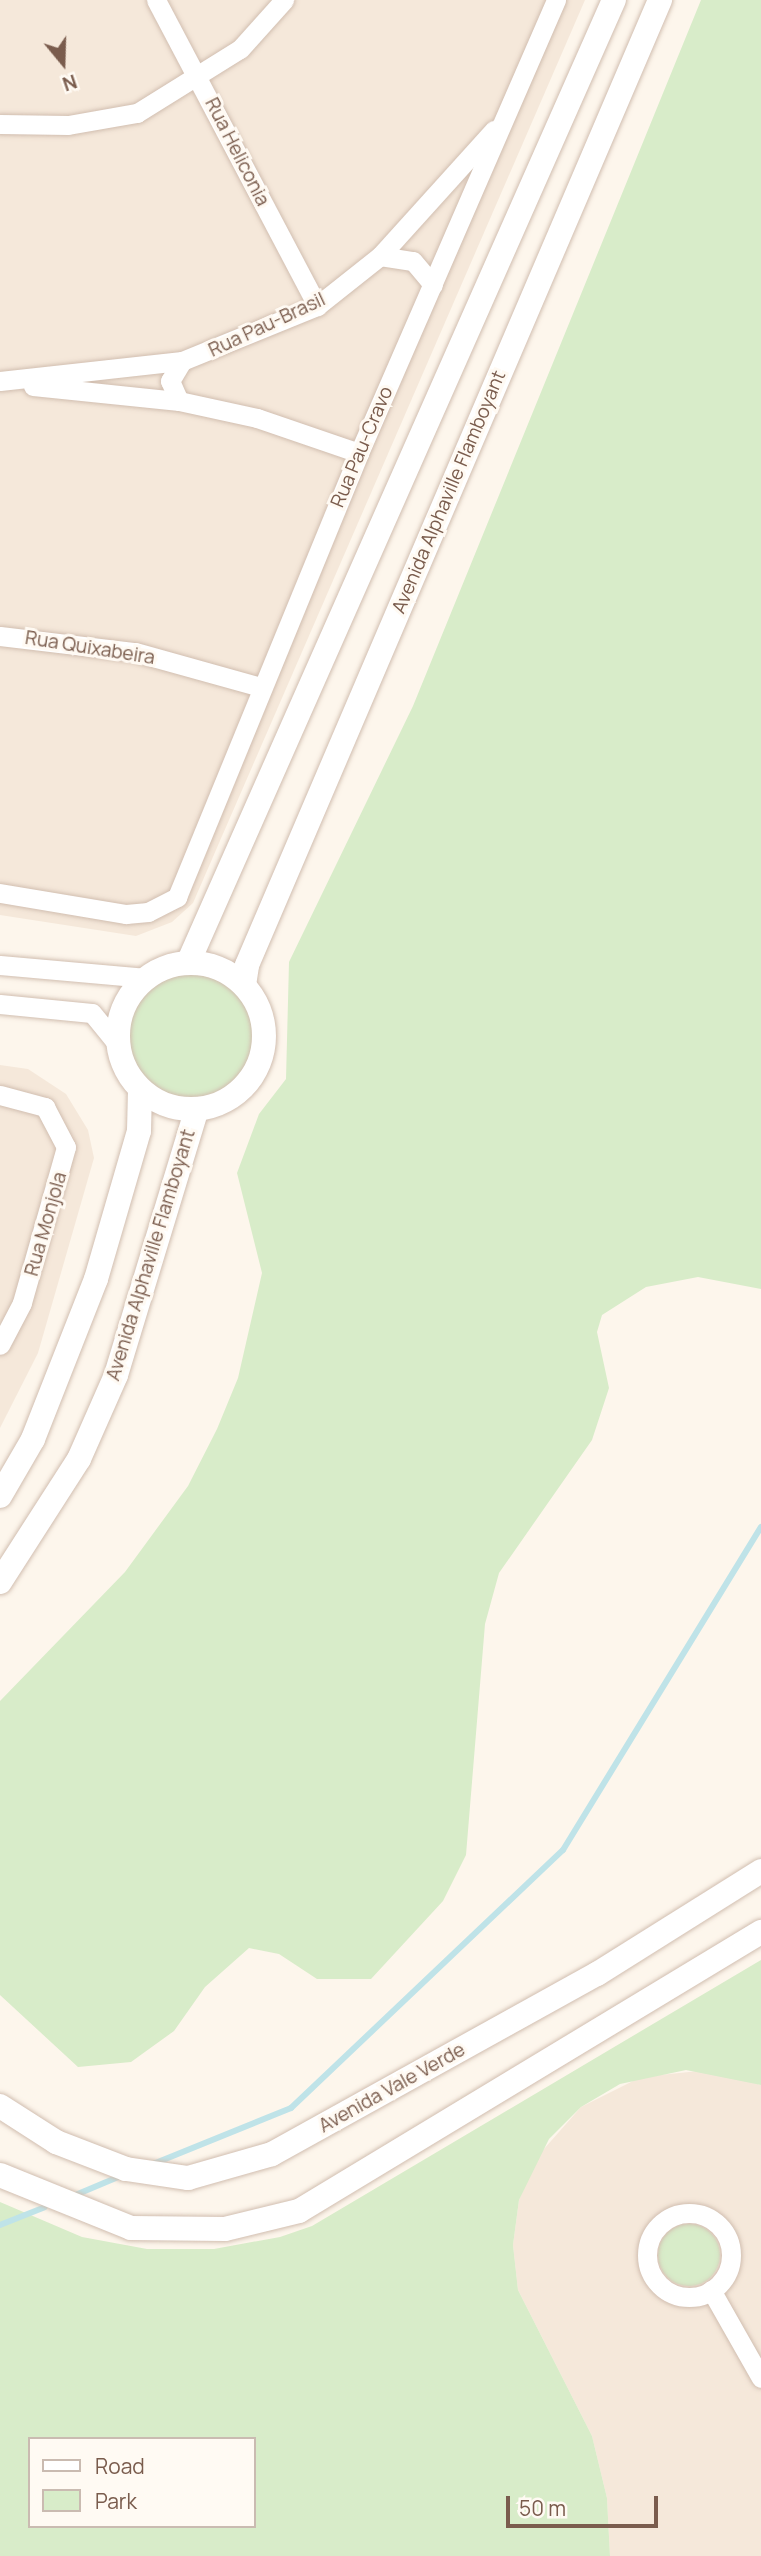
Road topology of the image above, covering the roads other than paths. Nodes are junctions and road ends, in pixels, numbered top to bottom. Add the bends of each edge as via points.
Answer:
1 (156, 0) edge
2 (284, 0) edge
3 (556, 0) edge
4 (614, 0) edge
5 (660, 0) edge
6 (197, 75) junction
7 (0, 124) edge
8 (500, 124) junction
9 (380, 256) junction
10 (433, 285) junction
11 (317, 306) junction
12 (182, 361) junction
13 (8, 381) edge
14 (179, 401) junction
15 (359, 453) junction
16 (0, 636) edge
17 (260, 687) junction
18 (0, 893) edge
19 (188, 963) junction
20 (0, 965) edge
21 (146, 978) junction
22 (244, 985) junction
23 (0, 1003) edge
24 (118, 1045) junction
25 (140, 1090) junction
26 (0, 1095) edge
27 (197, 1110) junction
28 (0, 1345) edge
29 (0, 1496) edge
30 (0, 1582) edge
31 (761, 1871) edge
32 (761, 1932) edge
33 (0, 2106) edge
34 (0, 2175) edge
35 (711, 2290) junction
36 (761, 2378) edge

1 - 6 street, Rua Heliconia
2 - 6 street via 240,49
3 - 8 street, Rua Pau-Cravo
4 - 19 street
5 - 22 street, Avenida Alphaville Flamboyant via 247,965
6 - 7 street via 137,113 68,125
6 - 11 street, Rua Heliconia
8 - 9 street, Rua Pau-Brasil
8 - 10 street, Rua Pau-Cravo
9 - 10 street via 413,261
9 - 11 street, Rua Pau-Brasil
10 - 15 street, Rua Pau-Cravo
11 - 12 street, Rua Pau-Brasil
12 - 13 street, Rua Pau-Brasil
12 - 14 street via 170,381
13 - 14 street, Rua Pau-Brasil
14 - 15 street, Rua Pau-Brasil via 257,418
15 - 17 street, Rua Pau-Cravo
16 - 17 street, Rua Quixabeira via 135,652
17 - 18 street, Rua Pau-Cravo via 177,897 148,912 126,914
19 - 21 street
19 - 22 street via 218,968
20 - 21 street
21 - 24 street via 129,997
22 - 27 street via 264,1027 264,1050 240,1091
23 - 24 street via 92,1013
24 - 25 street
25 - 27 street via 167,1105
25 - 29 street via 139,1131 96,1279 33,1439
26 - 28 street, Rua Monjola via 45,1107 66,1147 26,1290
27 - 30 street, Avenida Alphaville Flamboyant via 117,1375 79,1459
31 - 33 street, Avenida Vale Verde via 597,1974 272,2154 188,2178 126,2169 56,2142
32 - 34 street via 299,2211 225,2229 131,2228
35 - 35 street via 731,2259 726,2235 697,2214 662,2223 649,2244 655,2279 675,2294
35 - 36 street

